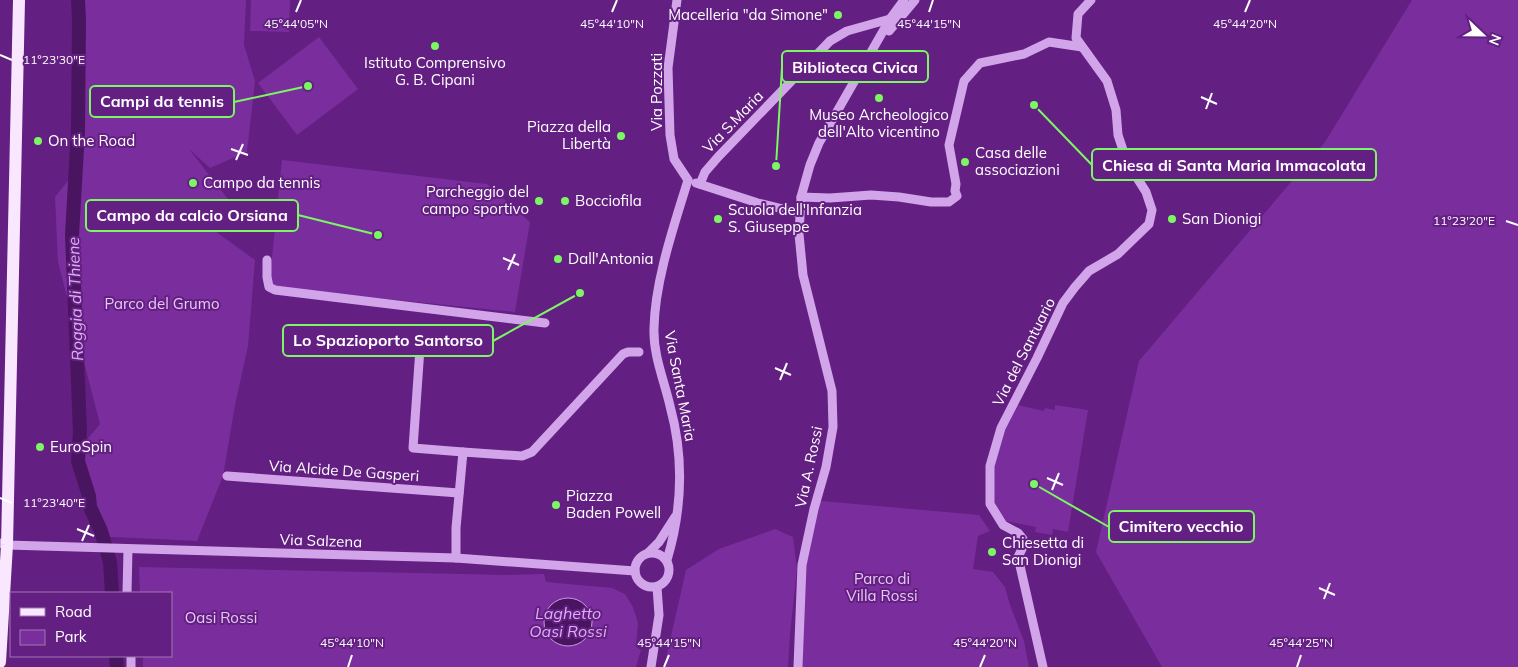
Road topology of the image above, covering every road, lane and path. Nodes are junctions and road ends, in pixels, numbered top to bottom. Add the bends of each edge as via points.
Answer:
1 (19, 0) edge
2 (677, 0) edge
3 (904, 0) edge
4 (915, 0) edge
5 (1091, 0) edge
6 (890, 19) junction
7 (876, 46) junction
8 (1082, 46) junction
9 (688, 180) junction
10 (700, 184) junction
11 (801, 197) junction
12 (799, 213) junction
13 (268, 260) dead end
14 (545, 322) dead end
15 (421, 334) dead end
16 (639, 352) dead end
17 (462, 452) junction
18 (227, 476) dead end
19 (459, 493) junction
20 (678, 512) junction
21 (3, 544) edge
22 (128, 548) junction
23 (648, 553) junction
24 (456, 558) junction
25 (666, 560) junction
26 (635, 571) junction
27 (657, 587) junction
28 (127, 592) edge
29 (0, 662) edge
30 (651, 667) edge
31 (798, 667) edge
32 (1043, 667) edge

1 - 21 main road
2 - 9 street, Via Pozzati via 668,68 670,135 674,159
3 - 6 street
4 - 7 street
5 - 8 street, Via del Santuario via 1078,14 1076,38
6 - 7 street
6 - 10 street, Via S.Maria via 847,31 830,41 718,157
7 - 11 street, Via A. Rossi via 819,143
8 - 11 street via 1049,42 1024,54 980,63 964,81 949,146 957,196 949,202 871,195
8 - 32 street, Via del Santuario via 1108,81 1116,110 1118,135 1127,162 1146,192 1152,210 1149,224 1118,254 1089,271 1063,303 1001,428 990,466 990,504 1003,525 1018,532 1023,539 1018,557
9 - 10 street
9 - 20 street, Via Santa Maria via 659,284 654,328 659,368 671,408 679,456
10 - 12 street
11 - 12 street, Via A. Rossi
12 - 31 street, Via A. Rossi via 803,275 832,391 833,427 802,565
13 - 14 street via 266,277 269,287 274,290
15 - 17 street via 413,448
16 - 17 street via 623,354 532,452 522,456
17 - 19 street
18 - 19 street, Via Alcide De Gasperi
19 - 24 street
20 - 23 street
20 - 25 street, Via Santa Maria
21 - 22 street, Via Salzena
21 - 29 main road
22 - 24 street, Via Salzena
22 - 28 street
23 - 25 street via 659,554
23 - 26 street via 638,560
24 - 26 street, Via Salzena
25 - 27 street via 668,577
26 - 27 street via 642,585
27 - 30 street via 659,615

